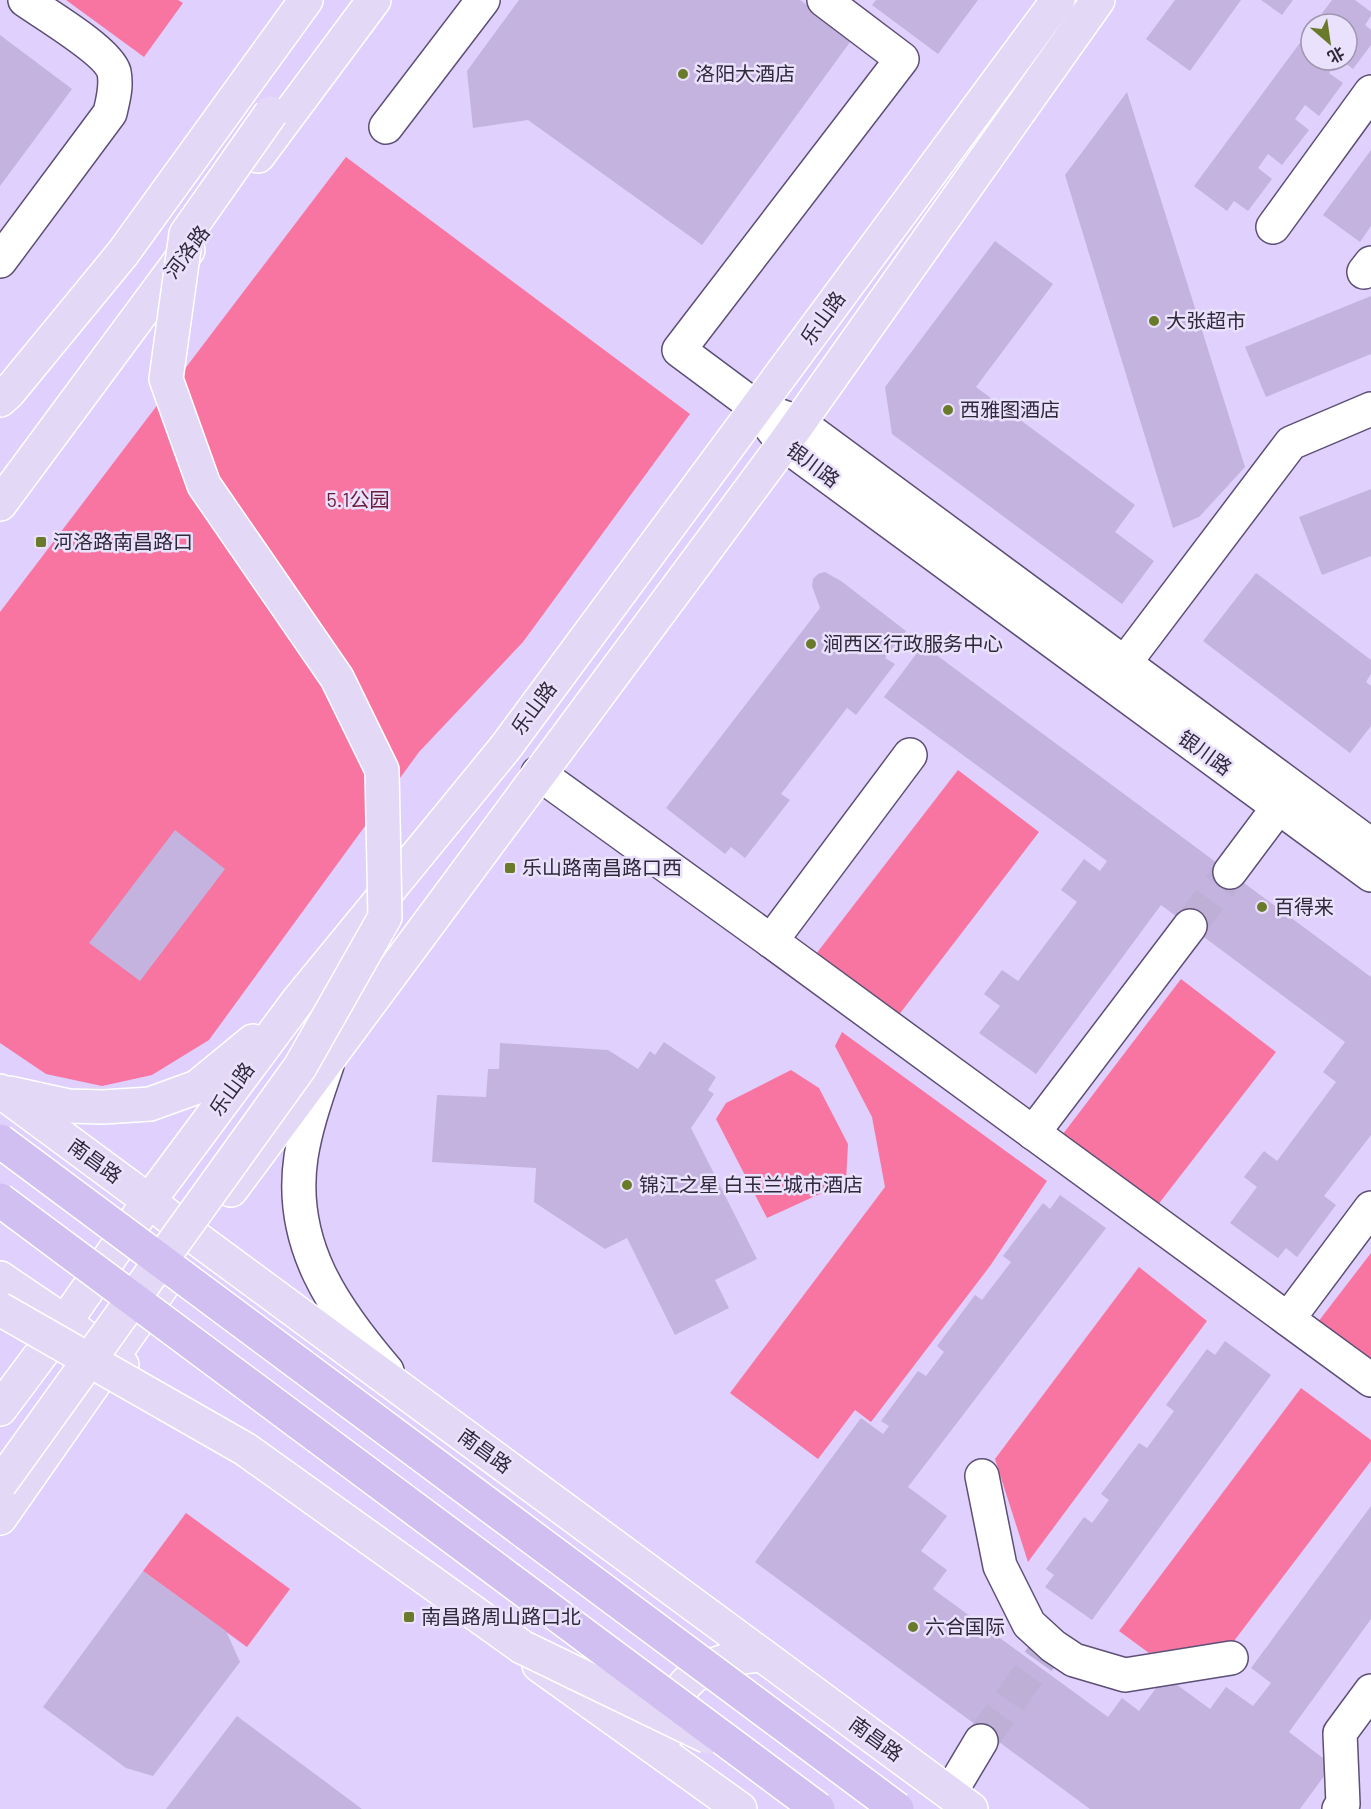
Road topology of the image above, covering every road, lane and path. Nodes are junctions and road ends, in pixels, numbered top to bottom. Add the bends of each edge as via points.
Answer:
1 (25, 0) edge
2 (295, 0) edge
3 (306, 0) edge
4 (352, 0) edge
5 (374, 0) edge
6 (483, 0) edge
7 (824, 0) edge
8 (1058, 0) edge
9 (1098, 0) edge
10 (1371, 92) edge
11 (386, 127) dead end
12 (1273, 227) dead end
13 (0, 261) edge
14 (1371, 263) edge
15 (1371, 269) edge
16 (0, 400) edge
17 (757, 408) junction
18 (1371, 409) edge
19 (791, 433) junction
20 (0, 504) edge
21 (1117, 673) junction
22 (910, 755) dead end
23 (538, 773) junction
24 (1286, 797) junction
25 (1371, 845) edge
26 (1230, 872) tunnel mouth
27 (1371, 875) edge
28 (1190, 926) tunnel mouth
29 (771, 941) junction
30 (297, 1002) junction
31 (330, 1057) junction
32 (0, 1091) edge
33 (1034, 1133) junction
34 (0, 1141) edge
35 (0, 1200) edge
36 (149, 1201) junction
37 (1371, 1208) edge
38 (196, 1238) junction
39 (0, 1278) edge
40 (0, 1309) edge
41 (1288, 1320) junction
42 (65, 1322) junction
43 (112, 1358) junction
44 (1371, 1380) edge
45 (401, 1389) junction
46 (0, 1409) edge
47 (982, 1476) dead end
48 (0, 1478) edge
49 (0, 1484) edge
50 (0, 1518) edge
51 (762, 1655) junction
52 (1231, 1658) dead end
53 (1371, 1691) edge
54 (981, 1741) tunnel mouth
55 (746, 1755) junction
56 (682, 1767) junction
57 (960, 1801) edge
58 (740, 1809) edge
59 (818, 1809) edge
60 (897, 1809) edge
61 (1339, 1809) edge

1 - 13 street via 100,52 113,70 116,88 110,113
2 - 16 main road
3 - 16 main road via 123,253
4 - 49 main road, bridge via 186,234 166,379 204,485 337,678 382,770 385,917 300,1067
5 - 20 main road, 河洛路
6 - 11 street
7 - 17 street, 银川路 via 902,59 679,350
8 - 17 main road, 乐山路
9 - 19 main road, 乐山路
10 - 12 street
14 - 15 street via 1364,272
17 - 19 street, 银川路
17 - 30 main road, 乐山路 via 505,748
18 - 21 street via 1291,442
19 - 21 street, 银川路
19 - 23 main road, 乐山路
21 - 24 street, 银川路
22 - 29 street
23 - 29 street
23 - 31 main road, 乐山路
24 - 25 street, 银川路
24 - 26 street
24 - 27 street, 银川路
28 - 33 street
29 - 33 street
30 - 32 main road via 197,1087 150,1104 69,1106
30 - 36 main road, 乐山路
31 - 38 main road, 乐山路
31 - 45 street via 309,1117 301,1159 300,1208 312,1261 336,1305
32 - 36 main road, 南昌路
33 - 41 street
34 - 60 highway, 南昌路, bridge
35 - 55 highway, bridge
36 - 38 main road, 南昌路
36 - 42 main road, 乐山路
37 - 41 street
38 - 43 main road, 乐山路
38 - 45 main road, 南昌路
39 - 42 main road
40 - 55 main road, bridge via 245,1449 522,1647
41 - 44 street
42 - 43 main road
42 - 46 main road, 乐山路
43 - 48 main road, 乐山路 via 20,1451
43 - 50 main road, 乐山路
43 - 56 main road
45 - 51 main road, 南昌路
47 - 52 street via 999,1566 1048,1651 1125,1675
51 - 56 main road via 722,1660 692,1677 679,1694 671,1727
51 - 57 main road, 南昌路
53 - 61 street via 1340,1732 1343,1804
54 - 57 street
55 - 59 highway, bridge
56 - 58 main road

